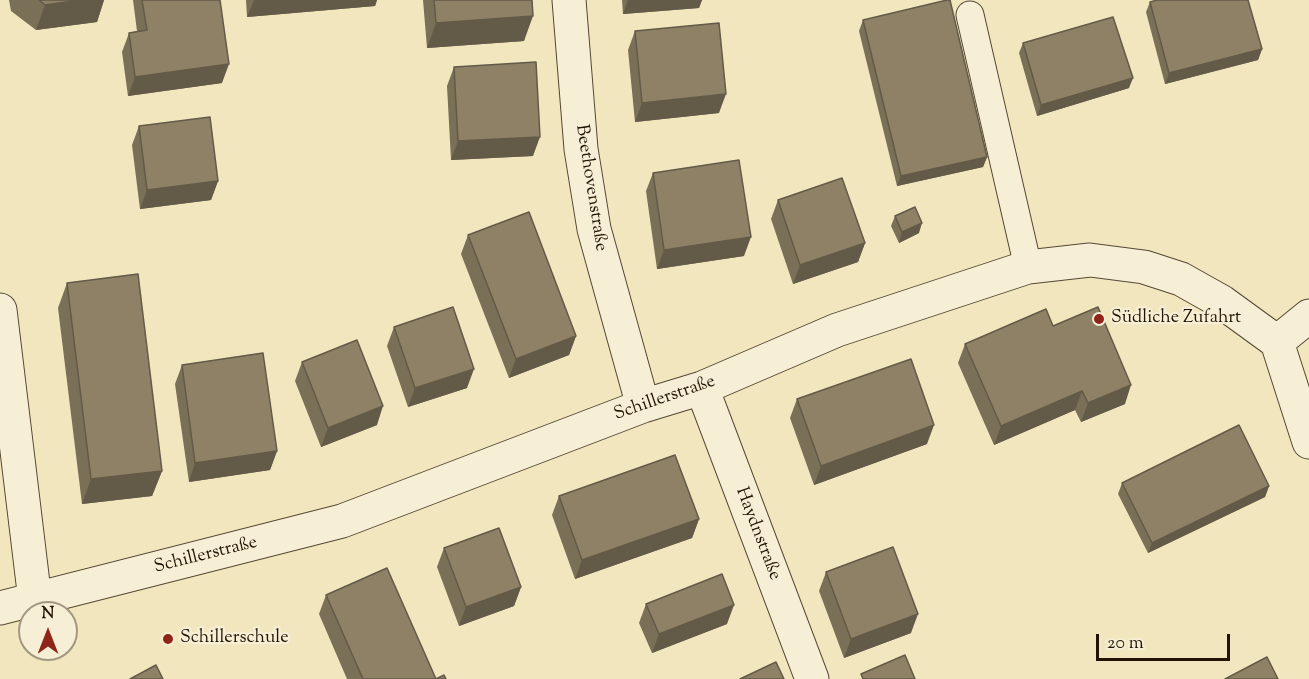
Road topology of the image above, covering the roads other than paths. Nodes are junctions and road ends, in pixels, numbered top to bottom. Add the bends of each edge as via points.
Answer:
1 (569, 0) edge
2 (970, 15) dead end
3 (1028, 267) junction
4 (0, 310) edge
5 (1309, 316) edge
6 (1277, 342) junction
7 (702, 388) junction
8 (643, 406) junction
9 (1309, 442) edge
10 (35, 600) junction
11 (0, 608) edge
12 (812, 679) edge

1 - 8 street, Beethovenstraße via 581,149 594,230
2 - 3 lane
3 - 6 street, Schillerstraße via 1090,260 1144,267 1180,279 1222,302
3 - 7 street, Schillerstraße via 837,330
4 - 10 street
5 - 6 street
6 - 9 street
7 - 8 street, Schillerstraße
7 - 12 street, Haydnstraße
8 - 10 street, Schillerstraße via 342,521
10 - 11 street, Schillerstraße

